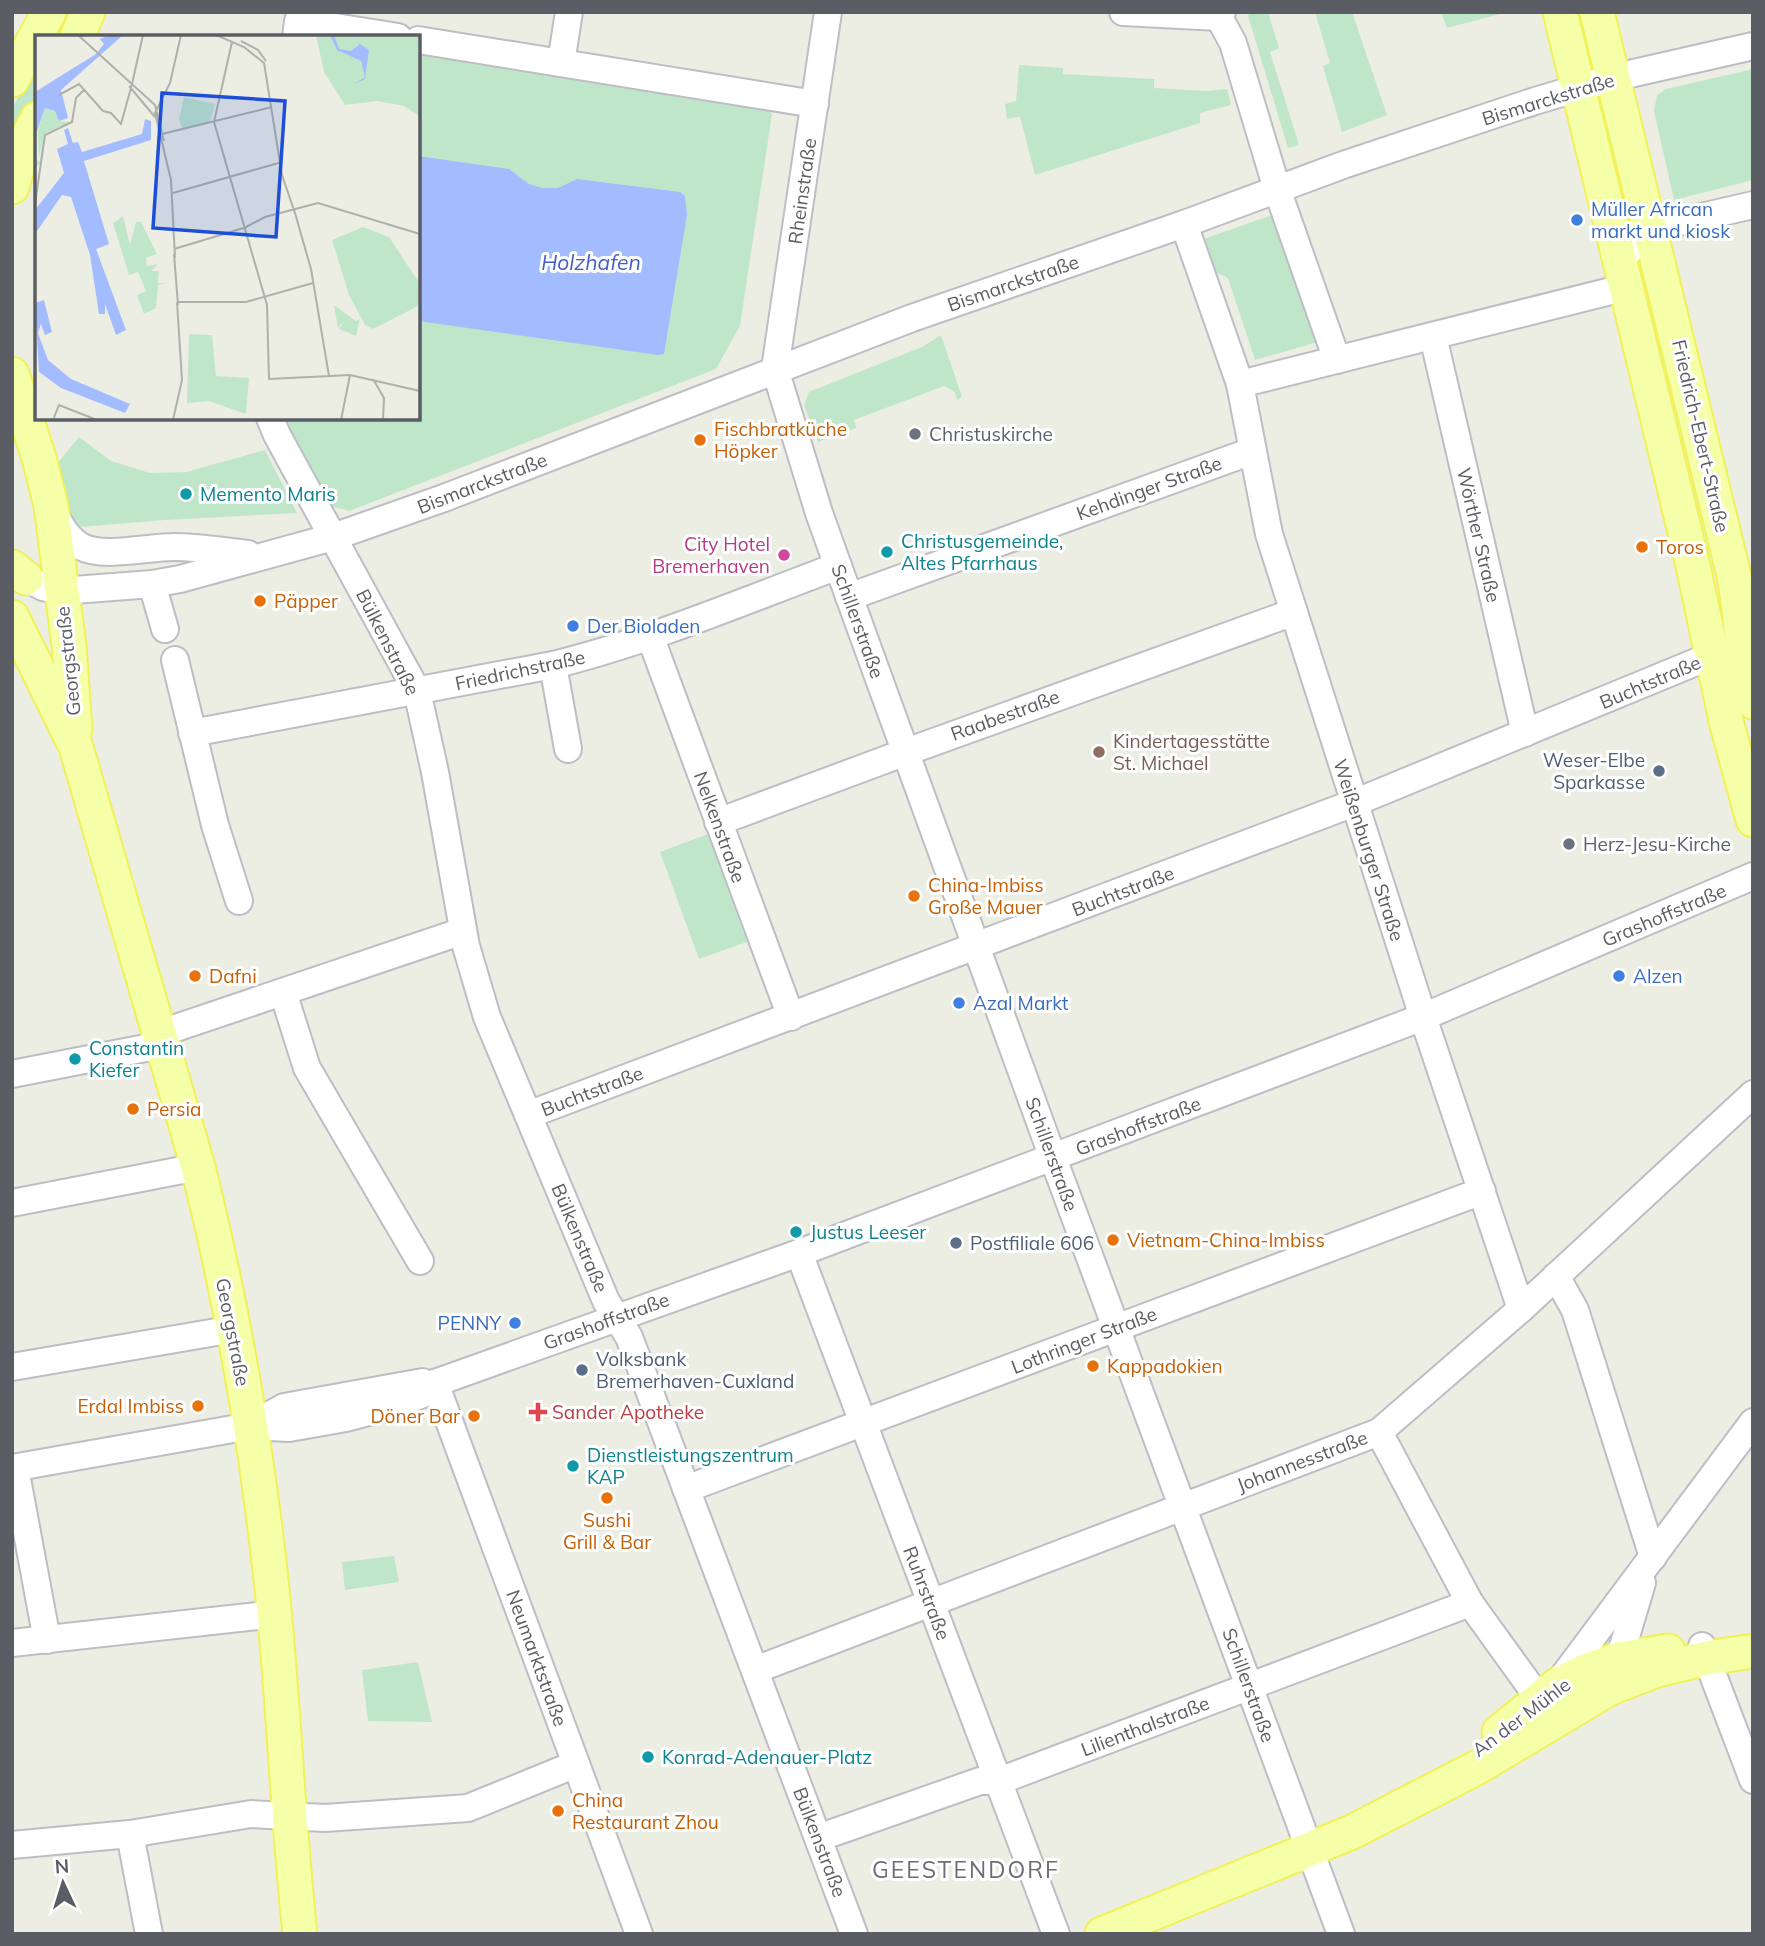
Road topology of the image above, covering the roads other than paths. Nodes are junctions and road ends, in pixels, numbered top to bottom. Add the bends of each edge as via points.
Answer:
1 (49, 12) edge
2 (88, 12) edge
3 (569, 12) edge
4 (828, 12) edge
5 (1123, 12) edge
6 (1560, 12) edge
7 (1597, 12) edge
8 (1220, 15) edge
9 (342, 20) edge
10 (36, 35) edge
11 (78, 35) edge
12 (296, 35) edge
13 (391, 35) edge
14 (35, 38) edge
15 (420, 40) edge
16 (1753, 46) edge
17 (561, 63) junction
18 (1612, 78) junction
19 (12, 80) edge
20 (1578, 88) junction
21 (815, 104) junction
22 (35, 123) edge
23 (12, 187) edge
24 (1277, 189) junction
25 (1753, 205) edge
26 (1184, 224) junction
27 (1649, 229) junction
28 (1624, 275) junction
29 (1433, 336) junction
30 (1337, 360) junction
31 (775, 369) junction
32 (12, 374) edge
33 (1240, 384) junction
34 (271, 420) edge
35 (1252, 451) junction
36 (51, 506) junction
37 (333, 537) junction
38 (282, 552) junction
39 (248, 554) junction
40 (838, 566) junction
41 (17, 576) edge
42 (61, 583) junction
43 (152, 584) junction
44 (849, 597) junction
45 (1294, 612) junction
46 (12, 617) edge
47 (165, 629) dead end
48 (650, 636) junction
49 (1736, 648) edge
50 (175, 660) dead end
51 (553, 665) junction
52 (417, 691) junction
53 (1753, 702) edge
54 (192, 733) junction
55 (1525, 733) junction
56 (76, 747) junction
57 (568, 749) dead end
58 (905, 752) junction
59 (1354, 803) junction
60 (1753, 820) edge
61 (718, 822) junction
62 (1753, 876) edge
63 (239, 901) dead end
64 (463, 931) junction
65 (977, 947) junction
66 (282, 992) junction
67 (791, 1017) junction
68 (1423, 1017) junction
69 (159, 1040) junction
70 (12, 1074) edge
71 (1753, 1094) edge
72 (528, 1115) junction
73 (1053, 1158) junction
74 (198, 1167) junction
75 (1482, 1191) junction
76 (12, 1203) edge
77 (799, 1253) junction
78 (420, 1261) dead end
79 (1556, 1276) junction
80 (1521, 1309) junction
81 (617, 1317) junction
82 (1116, 1328) junction
83 (234, 1329) junction
84 (12, 1367) edge
85 (435, 1383) junction
86 (1753, 1422) edge
87 (863, 1423) junction
88 (250, 1426) junction
89 (1379, 1432) junction
90 (13, 1468) edge
91 (686, 1489) junction
92 (1183, 1507) junction
93 (1651, 1561) junction
94 (931, 1603) junction
95 (1470, 1603) junction
96 (275, 1614) junction
97 (1753, 1637) edge
98 (47, 1640) junction
99 (12, 1643) edge
100 (1753, 1651) edge
101 (1704, 1652) junction
102 (755, 1670) junction
103 (1615, 1673) junction
104 (1250, 1686) junction
105 (1549, 1693) junction
106 (576, 1764) junction
107 (1753, 1780) edge
108 (999, 1781) junction
109 (291, 1817) junction
110 (130, 1834) junction
111 (818, 1838) junction
112 (12, 1845) edge
113 (1310, 1849) junction
114 (1111, 1932) edge
115 (149, 1934) edge
116 (300, 1934) edge
117 (639, 1934) edge
118 (854, 1934) edge
119 (1056, 1934) edge
120 (1341, 1934) edge

1 - 10 main road
2 - 11 main road
3 - 17 street
4 - 21 street, Rheinstraße
5 - 8 street
6 - 20 main road, Friedrich-Ebert-Straße
7 - 18 main road, Friedrich-Ebert-Straße
8 - 24 street via 1233,43
9 - 12 street via 298,21
9 - 13 street
14 - 19 main road
15 - 17 street
16 - 18 street, Bismarckstraße
17 - 21 street
18 - 20 street, Bismarckstraße
18 - 27 main road, Friedrich-Ebert-Straße
20 - 24 street, Bismarckstraße
20 - 28 main road, Friedrich-Ebert-Straße
21 - 31 street, Rheinstraße
22 - 23 main road
24 - 26 street, Bismarckstraße
24 - 30 street
25 - 27 street
26 - 31 street, Bismarckstraße
26 - 33 street, Weißenburger Straße
27 - 28 street via 1638,238
27 - 49 main road, Friedrich-Ebert-Straße via 1741,608
28 - 29 street
28 - 49 main road, Friedrich-Ebert-Straße
29 - 30 street
29 - 55 street, Wörther Straße
30 - 33 street
31 - 37 street, Bismarckstraße via 444,499
31 - 40 street, Schillerstraße
32 - 36 main road, Georgstraße
33 - 35 street, Weißenburger Straße
34 - 37 street, Bülkenstraße
35 - 44 street, Kehdinger Straße
35 - 45 street, Weißenburger Straße via 1269,534
36 - 39 street, Bismarckstraße via 62,529 84,548 172,547
36 - 42 main road, Georgstraße
37 - 38 street, Bismarckstraße
37 - 52 street, Bülkenstraße
38 - 39 street, Bismarckstraße
38 - 43 street, Bismarckstraße
39 - 42 street, Bismarckstraße
40 - 44 street, Schillerstraße
40 - 48 street, Friedrichstraße
41 - 42 street, Bismarckstraße via 43,587
42 - 43 street, Bismarckstraße
42 - 56 main road, Georgstraße
43 - 47 street
44 - 58 street, Schillerstraße
45 - 58 street, Raabestraße
45 - 59 street, Weißenburger Straße
46 - 56 main road, Georgstraße
48 - 51 street, Friedrichstraße
48 - 61 street, Nelkenstraße
49 - 53 main road, Friedrich-Ebert-Straße
49 - 55 street, Buchtstraße
49 - 60 main road, Friedrich-Ebert-Straße via 1727,725
50 - 54 street
51 - 52 street, Friedrichstraße
51 - 57 street
52 - 54 street, Friedrichstraße
52 - 64 street, Bülkenstraße
54 - 63 street
55 - 59 street, Buchtstraße
56 - 69 main road, Georgstraße
58 - 61 street, Raabestraße
58 - 65 street, Schillerstraße
59 - 65 street, Buchtstraße
59 - 68 street, Weißenburger Straße
61 - 67 street, Nelkenstraße
62 - 68 street, Grashoffstraße
64 - 66 street
64 - 72 street, Bülkenstraße via 487,1017
65 - 67 street, Buchtstraße
65 - 73 street, Schillerstraße
66 - 69 street
66 - 78 street via 307,1068
67 - 72 street, Buchtstraße
68 - 73 street, Grashoffstraße
68 - 75 street, Weißenburger Straße
69 - 70 street
69 - 74 main road, Georgstraße
71 - 79 street, Johannesstraße
72 - 81 street, Bülkenstraße via 606,1301
73 - 77 street, Grashoffstraße
73 - 82 street, Schillerstraße
74 - 76 street
74 - 83 main road, Georgstraße
75 - 80 street, Weißenburger Straße
75 - 82 street, Lothringer Straße
77 - 81 street, Grashoffstraße
77 - 87 street, Ruhrstraße
79 - 80 street, Johannesstraße
79 - 93 street via 1575,1310
80 - 89 street, Johannesstraße
81 - 85 street, Grashoffstraße
81 - 91 street, Bülkenstraße via 629,1337
82 - 87 street, Lothringer Straße
82 - 92 street, Schillerstraße
83 - 84 street
83 - 88 main road, Georgstraße
85 - 88 street, Grashoffstraße via 416,1382 284,1407
85 - 106 street, Neumarktstraße
86 - 93 street
87 - 91 street, Lothringer Straße
87 - 94 street, Ruhrstraße
88 - 90 street, Grashoffstraße
88 - 96 main road, Georgstraße
89 - 92 street, Johannesstraße
89 - 95 street
90 - 98 street
91 - 102 street, Bülkenstraße
92 - 94 street, Johannesstraße
92 - 104 street, Schillerstraße
93 - 103 street
93 - 105 street
94 - 102 street, Johannesstraße
94 - 108 street, Ruhrstraße
95 - 104 street, Lilienthalstraße
95 - 105 street
96 - 98 street
96 - 109 main road, Georgstraße
97 - 101 main road, An der Mühle
98 - 99 street
100 - 101 main road, An der Mühle
101 - 103 main road, An der Mühle via 1657,1670
101 - 107 street
102 - 111 street, Bülkenstraße
103 - 105 main road, An der Mühle
103 - 113 main road, An der Mühle via 1478,1767
104 - 108 street, Lilienthalstraße
104 - 113 street, Schillerstraße
105 - 113 main road, An der Mühle via 1460,1762
106 - 109 street via 468,1808
106 - 117 street, Neumarktstraße
108 - 111 street, Lilienthalstraße via 980,1780
108 - 119 street, Ruhrstraße
109 - 110 street via 251,1814
109 - 116 main road, Georgstraße
110 - 112 street
110 - 115 street
111 - 118 street, Bülkenstraße
113 - 114 main road, An der Mühle
113 - 120 street, Schillerstraße

